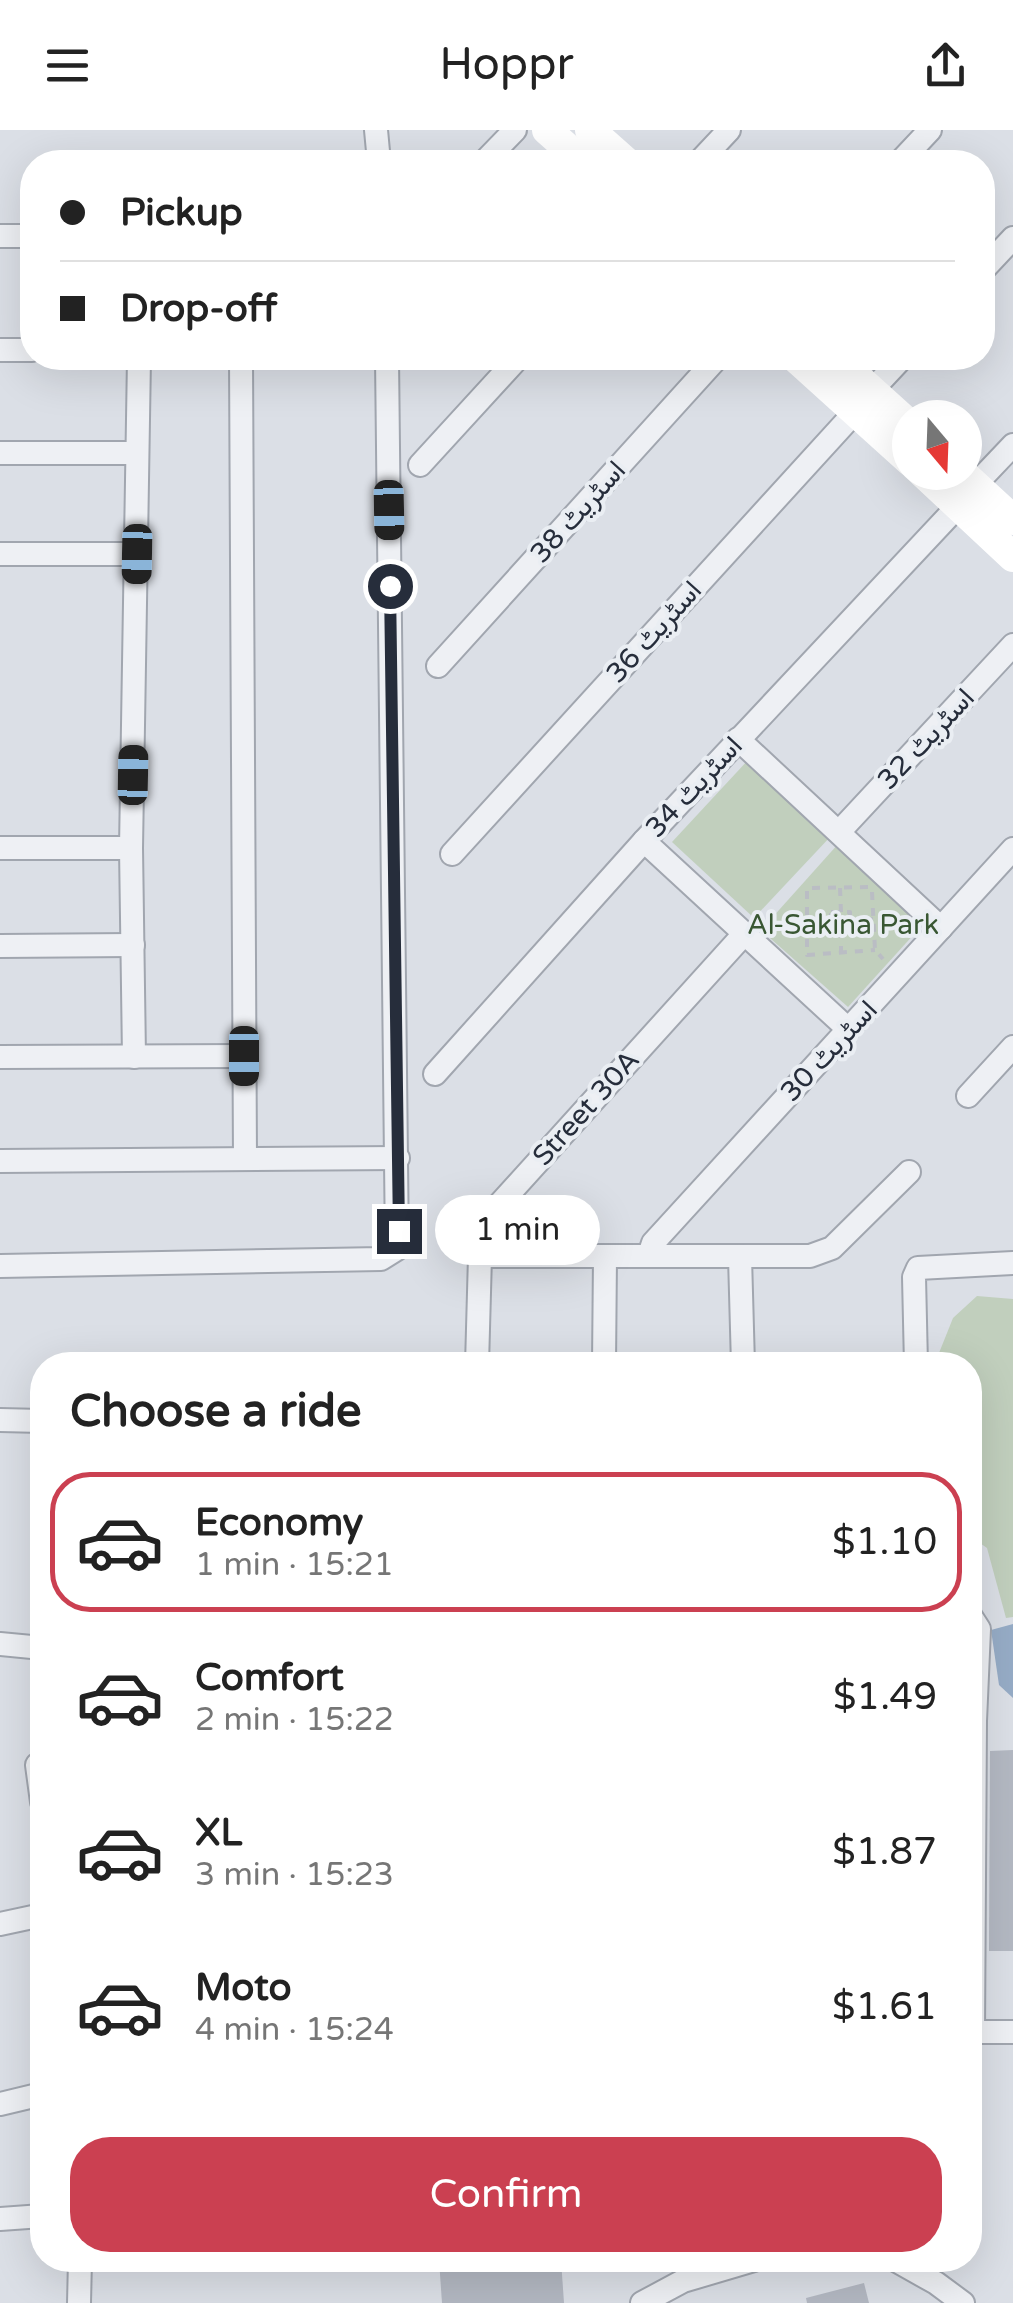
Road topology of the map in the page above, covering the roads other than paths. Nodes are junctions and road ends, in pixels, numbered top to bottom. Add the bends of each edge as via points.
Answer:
1 (514, 130) edge
2 (547, 130) edge
3 (590, 130) edge
4 (729, 130) edge
5 (930, 130) edge
6 (495, 150) edge
7 (570, 150) edge
8 (612, 150) edge
9 (710, 150) edge
10 (911, 150) edge
11 (1013, 238) edge
12 (995, 257) edge
13 (139, 370) edge
14 (240, 370) edge
15 (387, 370) edge
16 (507, 370) edge
17 (707, 370) edge
18 (818, 370) edge
19 (844, 370) edge
20 (891, 370) edge
21 (864, 400) junction
22 (892, 416) edge
23 (892, 438) edge
24 (1013, 445) edge
25 (0, 453) edge
26 (137, 453) junction
27 (420, 465) dead end
28 (982, 473) edge
29 (963, 490) edge
30 (966, 490) edge
31 (968, 490) edge
32 (1013, 520) edge
33 (0, 554) edge
34 (137, 554) junction
35 (1013, 557) edge
36 (1013, 645) edge
37 (438, 666) dead end
38 (738, 739) junction
39 (839, 832) junction
40 (644, 841) junction
41 (0, 848) edge
42 (131, 848) junction
43 (1013, 849) edge
44 (452, 854) dead end
45 (941, 928) junction
46 (745, 933) junction
47 (0, 946) edge
48 (133, 946) junction
49 (848, 1029) junction
50 (1013, 1047) edge
51 (134, 1056) junction
52 (244, 1056) junction
53 (0, 1057) edge
54 (435, 1074) dead end
55 (968, 1096) dead end
56 (398, 1158) junction
57 (245, 1159) junction
58 (0, 1161) edge
59 (908, 1172) dead end
60 (480, 1256) junction
61 (604, 1256) junction
62 (649, 1256) junction
63 (740, 1257) junction
64 (1013, 1262) edge
65 (0, 1266) edge
66 (476, 1352) edge
67 (604, 1352) edge
68 (743, 1352) edge
69 (916, 1352) edge
70 (0, 1420) edge
71 (30, 1420) edge
72 (0, 1644) edge
73 (30, 1647) edge
74 (30, 1918) edge
75 (0, 1924) edge
76 (982, 2032) edge
77 (1013, 2032) edge
78 (30, 2097) edge
79 (0, 2104) edge
80 (30, 2217) edge
81 (0, 2219) edge
82 (80, 2272) edge
83 (713, 2272) edge
84 (916, 2272) edge
85 (79, 2303) edge
86 (642, 2303) edge
87 (963, 2303) edge

1 - 6 street
2 - 7 street
3 - 8 street
4 - 9 street
5 - 10 street
11 - 12 street
13 - 26 street
14 - 52 street
15 - 56 street
16 - 27 street
17 - 37 street, اسٹریٹ 38
18 - 21 street
19 - 21 street
20 - 21 street, اسٹریٹ 36
21 - 22 street
21 - 23 street
21 - 44 street, اسٹریٹ 36
24 - 28 street, اسٹریٹ 34
25 - 26 street
26 - 34 street
29 - 38 street, اسٹریٹ 34
30 - 35 street
31 - 32 street
33 - 34 street
34 - 42 street
36 - 39 street, اسٹریٹ 32
38 - 39 street
38 - 40 street, اسٹریٹ 34
39 - 45 street
40 - 46 street
40 - 54 street, اسٹریٹ 34
41 - 42 street
42 - 48 street
43 - 45 street, اسٹریٹ 30
45 - 49 street, اسٹریٹ 30
46 - 49 street
46 - 60 street, Street 30A via 487,1218
47 - 48 street
48 - 51 street
49 - 62 street, اسٹریٹ 30 via 653,1243
50 - 55 street
51 - 52 street
51 - 53 street
52 - 57 street
56 - 57 street
56 - 65 street via 397,1250 381,1259
57 - 58 street
59 - 63 street via 832,1248 810,1256
60 - 61 street
60 - 66 street, Street 30A
61 - 62 street
61 - 67 street
62 - 63 street
63 - 68 street
64 - 69 street via 918,1268
70 - 71 street
72 - 73 street
74 - 75 street
76 - 77 street
78 - 79 street
80 - 81 street
82 - 85 street
83 - 86 street
84 - 87 street

